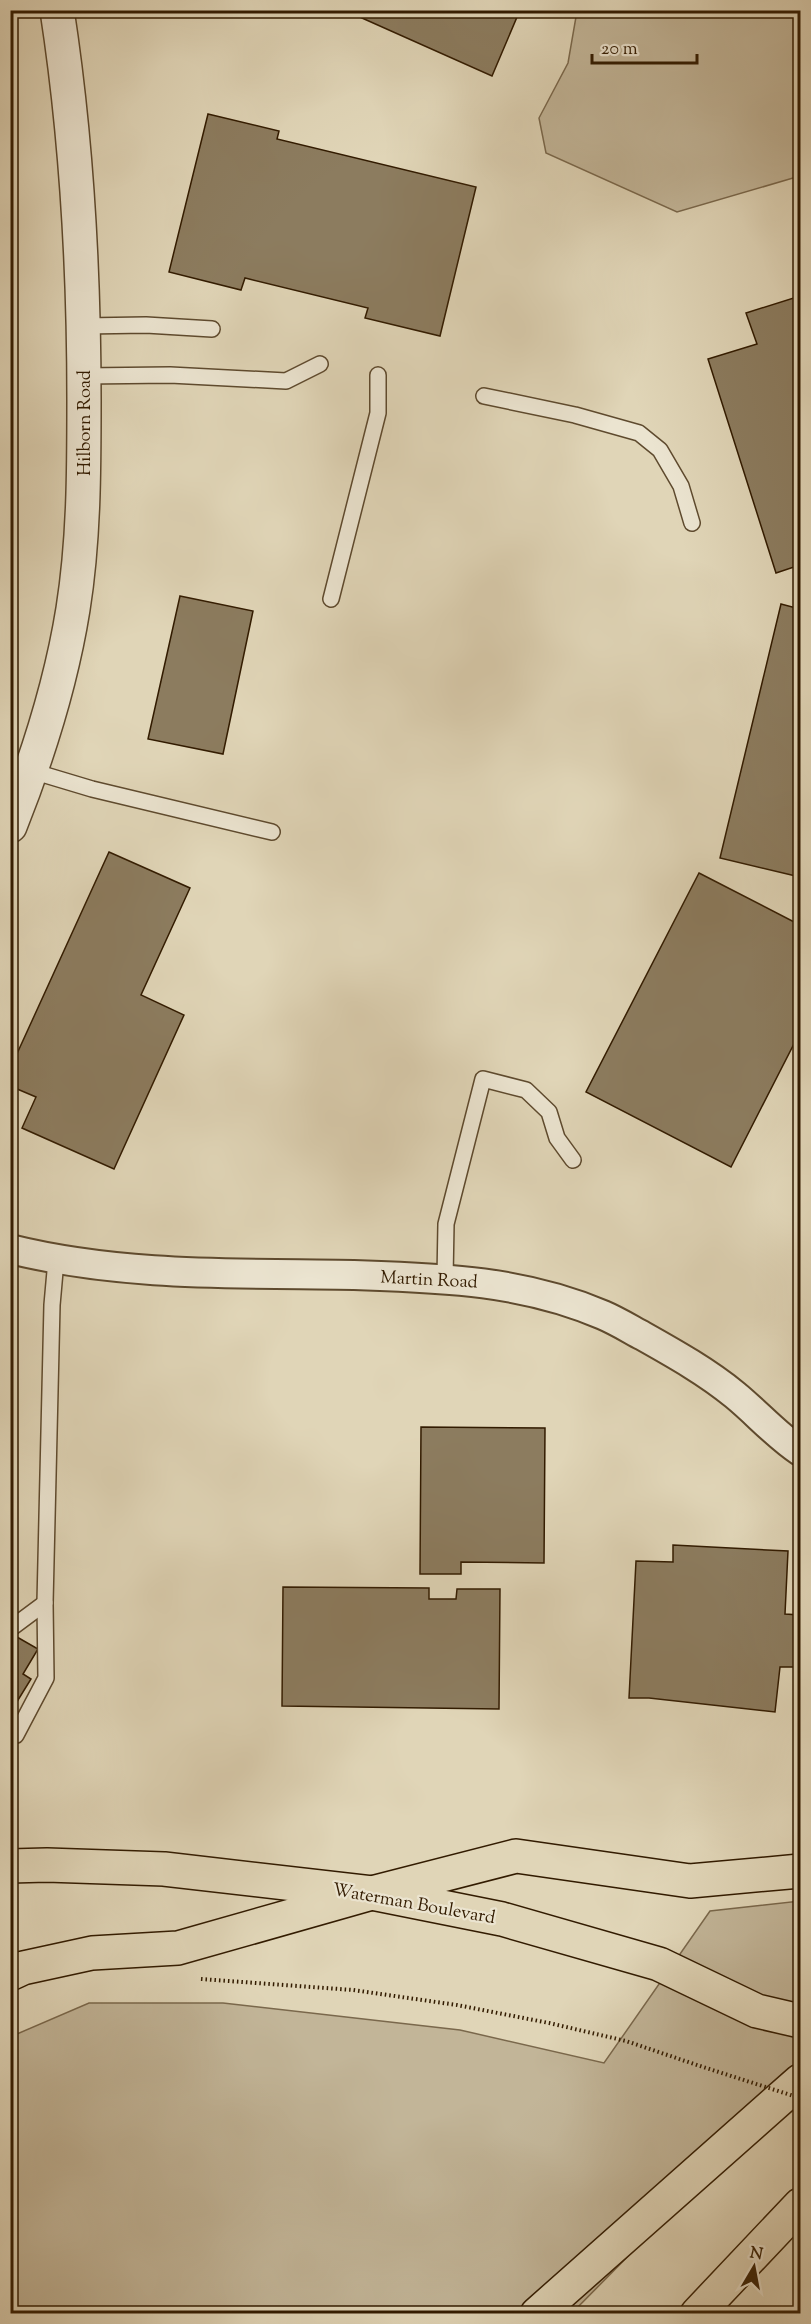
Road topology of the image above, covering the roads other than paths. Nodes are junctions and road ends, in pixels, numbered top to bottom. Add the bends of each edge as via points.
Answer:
1 (57, 10) edge
2 (84, 326) junction
3 (212, 329) dead end
4 (320, 364) dead end
5 (378, 375) dead end
6 (84, 376) junction
7 (484, 396) dead end
8 (692, 524) dead end
9 (331, 599) dead end
10 (32, 771) junction
11 (10, 826) edge
12 (272, 832) dead end
13 (573, 1160) dead end
14 (10, 1249) edge
15 (56, 1260) junction
16 (446, 1278) junction
17 (801, 1451) edge
18 (45, 1603) junction
19 (10, 1629) edge
20 (10, 1734) edge
21 (10, 1866) edge
22 (801, 1871) edge
23 (372, 1893) junction
24 (10, 1974) edge
25 (801, 2021) edge
26 (801, 2081) edge
27 (801, 2205) edge
28 (537, 2313) edge
29 (697, 2313) edge

1 - 2 street, Hilborn Road via 81,230
2 - 3 lane
2 - 6 street, Hilborn Road
4 - 6 lane via 286,381 170,375
5 - 9 lane via 378,413
6 - 10 street, Hilborn Road via 84,490 73,608 53,702
7 - 8 lane via 639,433 660,450 681,486
10 - 11 street, Hilborn Road
10 - 12 lane
13 - 16 lane via 557,1138 549,1112 526,1090 483,1079 446,1224
14 - 15 street, Martin Road
15 - 16 street, Martin Road via 123,1269 226,1274
15 - 18 lane
16 - 17 street, Martin Road via 550,1296 604,1315 685,1359 733,1393
18 - 19 lane
18 - 20 lane via 46,1678 16,1735
21 - 23 main road, Waterman Boulevard via 164,1869
22 - 23 main road via 690,1881 516,1856
23 - 24 main road via 178,1948 92,1953
23 - 25 main road, Waterman Boulevard via 502,1919 659,1964 757,2011
26 - 28 main road
27 - 29 main road

